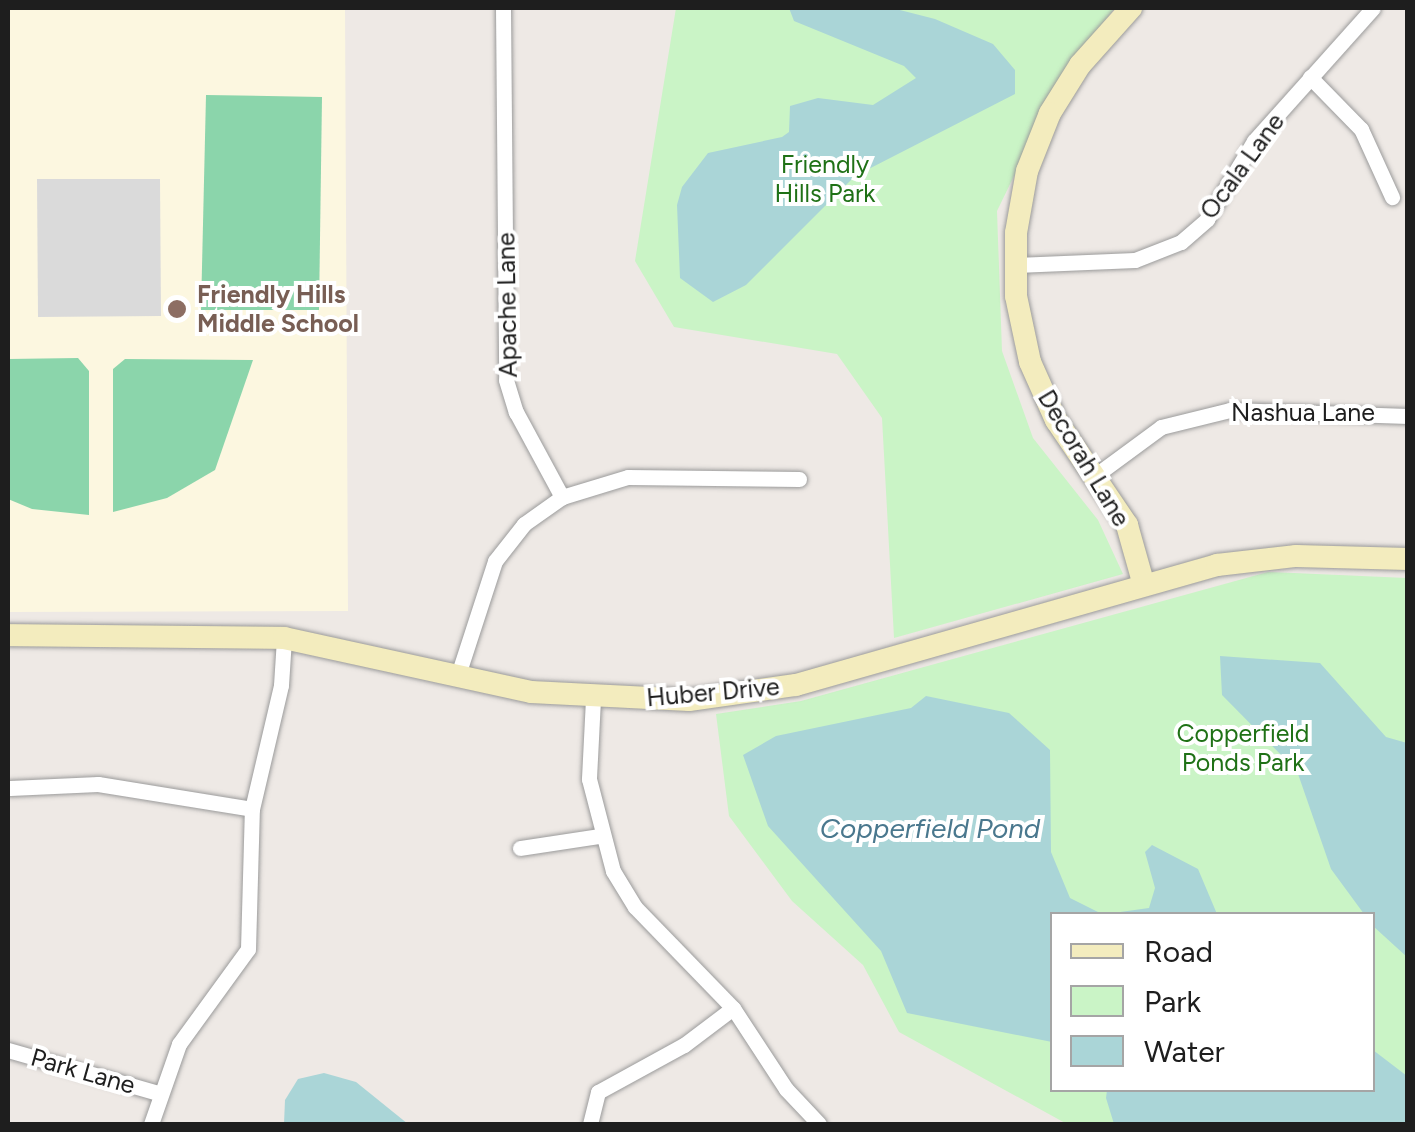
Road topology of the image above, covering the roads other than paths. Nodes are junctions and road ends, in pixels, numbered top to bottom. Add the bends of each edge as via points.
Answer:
1 (503, 8) edge
2 (1130, 8) edge
3 (1373, 8) edge
4 (1310, 77) junction
5 (1392, 197) dead end
6 (1016, 265) junction
7 (1408, 416) edge
8 (1096, 475) junction
9 (799, 479) dead end
10 (562, 497) junction
11 (1408, 559) edge
12 (1143, 582) junction
13 (8, 635) edge
14 (284, 638) junction
15 (458, 675) junction
16 (593, 699) junction
17 (10, 788) dead end
18 (252, 809) junction
19 (599, 836) junction
20 (520, 848) dead end
21 (733, 1008) junction
22 (8, 1050) edge
23 (158, 1093) junction
24 (151, 1124) edge
25 (590, 1124) edge
26 (819, 1124) edge

1 - 10 street, Apache Lane via 506,380
2 - 6 street, Decorah Lane via 1080,65 1050,113 1027,171
3 - 4 street, Ocala Lane
4 - 5 street via 1361,129
4 - 6 street, Ocala Lane via 1254,141 1207,218 1181,242 1135,260
6 - 8 street, Decorah Lane via 1030,362 1056,420
7 - 8 street, Nashua Lane via 1230,410 1161,427
8 - 12 street, Decorah Lane via 1127,524
9 - 10 street via 628,477
10 - 15 street via 524,524 496,561
11 - 12 street, Huber Drive via 1296,556
12 - 16 street, Huber Drive via 796,685 689,700
13 - 14 street, Huber Drive
14 - 15 street, Huber Drive
14 - 18 street via 281,685
15 - 16 street, Huber Drive
16 - 19 street via 589,779
17 - 18 street via 98,784
18 - 23 street via 248,949 179,1044
19 - 20 street
19 - 21 street via 635,907
21 - 25 street via 684,1045 598,1092
21 - 26 street via 786,1089
22 - 23 street, Park Lane
23 - 24 street

